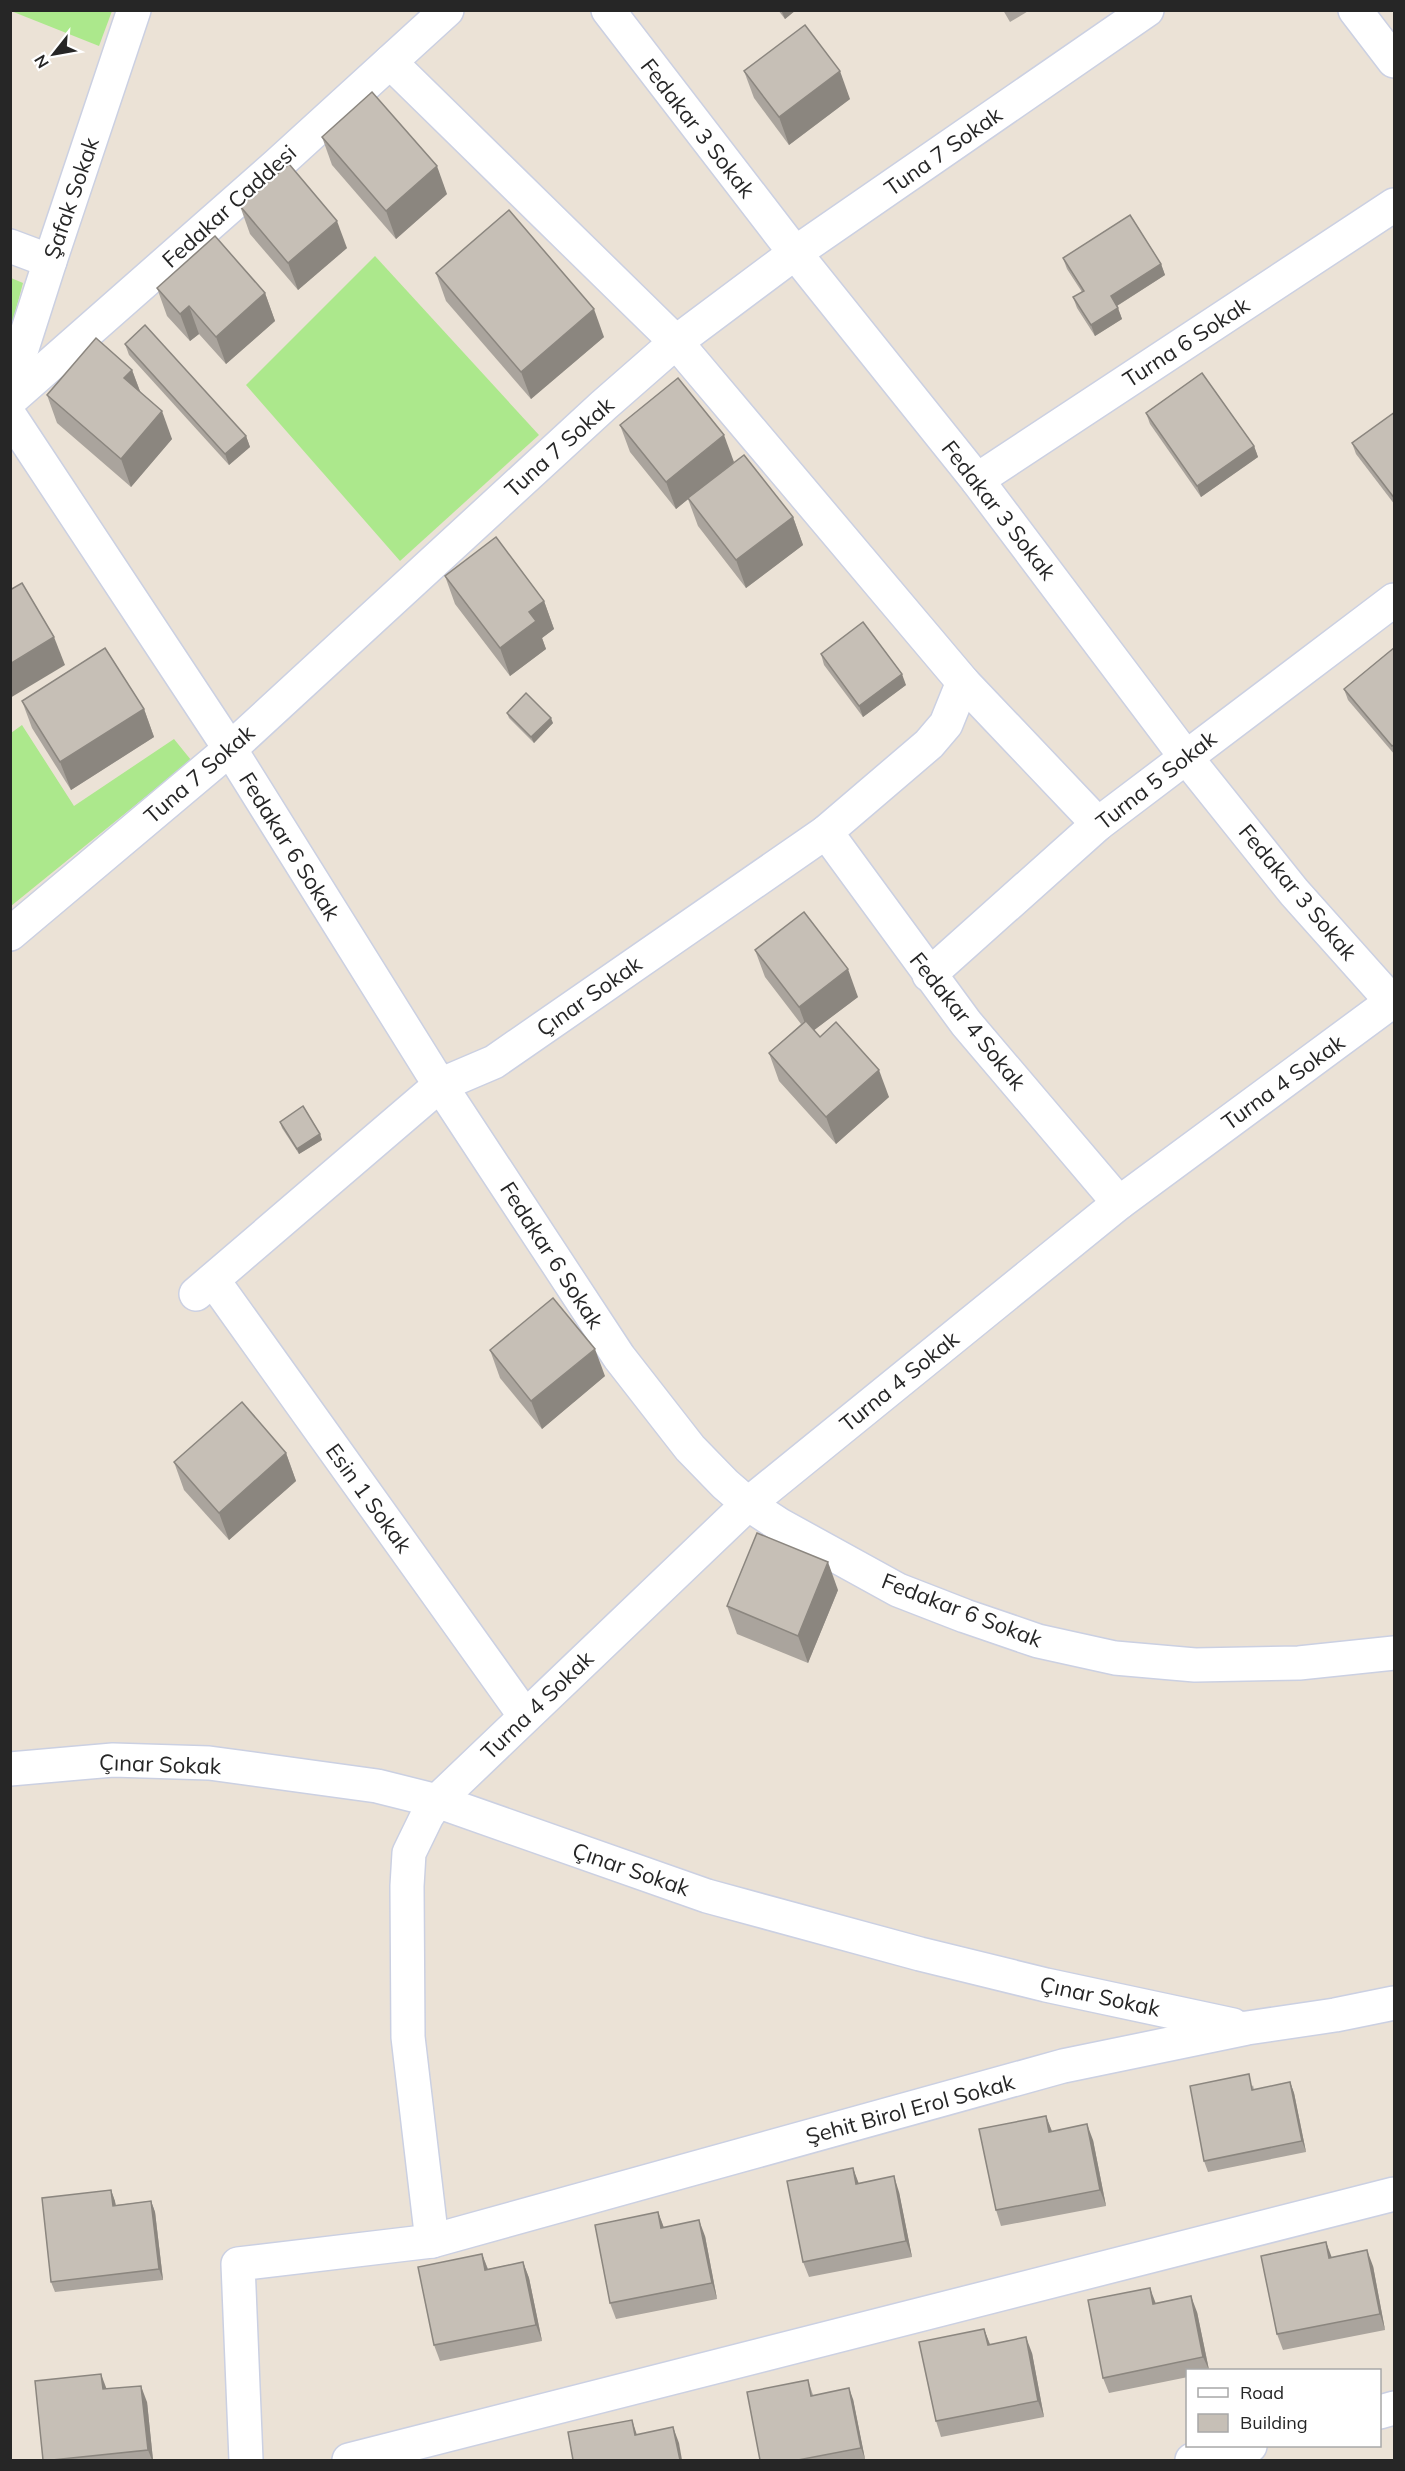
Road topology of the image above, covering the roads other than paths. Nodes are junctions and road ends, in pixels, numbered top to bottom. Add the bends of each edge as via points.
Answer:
1 (134, 10) edge
2 (447, 10) edge
3 (608, 10) edge
4 (1146, 10) edge
5 (1355, 10) edge
6 (1395, 61) edge
7 (390, 62) junction
8 (1395, 204) edge
9 (10, 246) edge
10 (795, 253) junction
11 (50, 261) junction
12 (676, 342) junction
13 (10, 386) edge
14 (10, 400) edge
15 (10, 416) edge
16 (977, 480) junction
17 (1395, 600) edge
18 (963, 682) junction
19 (230, 749) junction
20 (1185, 756) junction
21 (1098, 824) junction
22 (826, 832) junction
23 (10, 934) edge
24 (929, 975) junction
25 (1394, 1002) edge
26 (440, 1085) junction
27 (1119, 1203) junction
28 (205, 1287) joint
29 (748, 1504) junction
30 (1395, 1653) edge
31 (525, 1716) junction
32 (10, 1769) edge
33 (438, 1802) junction
34 (1395, 2003) edge
35 (1247, 2028) junction
36 (1395, 2194) edge
37 (432, 2241) junction
38 (1242, 2447) edge
39 (246, 2460) edge
40 (349, 2460) edge
41 (1192, 2460) edge

1 - 11 street, Şafak Sokak
2 - 7 street, Fedakar Caddesi
3 - 10 street, Fedakar 3 Sokak
4 - 10 street, Tuna 7 Sokak
5 - 6 street
7 - 12 street
7 - 14 street, Fedakar Caddesi
8 - 16 street, Turna 6 Sokak
9 - 11 street
10 - 12 street, Tuna 7 Sokak
10 - 16 street, Fedakar 3 Sokak
11 - 13 street, Şafak Sokak
12 - 18 street
12 - 19 street, Tuna 7 Sokak
15 - 19 street, Fedakar 6 Sokak
16 - 20 street, Fedakar 3 Sokak
17 - 20 street, Turna 5 Sokak
18 - 21 street
18 - 22 street, Çınar Sokak via 946,724 929,744
19 - 23 street, Tuna 7 Sokak
19 - 26 street, Fedakar 6 Sokak
20 - 21 street, Turna 5 Sokak
20 - 25 street, Fedakar 3 Sokak via 1294,892
21 - 24 street, Turna 5 Sokak
22 - 24 street, Fedakar 4 Sokak
22 - 26 street, Çınar Sokak via 494,1062
24 - 27 street, Fedakar 4 Sokak
25 - 27 street, Turna 4 Sokak
26 - 28 street, Çınar Sokak
26 - 29 street, Fedakar 6 Sokak via 619,1357 690,1448
27 - 29 street, Turna 4 Sokak
28 - 31 street, Esin 1 Sokak
29 - 30 street, Fedakar 6 Sokak via 898,1590 1060,1646 1115,1658 1195,1665 1299,1663
29 - 31 street, Turna 4 Sokak
31 - 33 street, Turna 4 Sokak
32 - 33 street, Çınar Sokak via 113,1760 209,1763 377,1786
33 - 35 street, Çınar Sokak via 707,1896 931,1957
33 - 37 street, Turna 4 Sokak via 408,1853 407,1886 408,2037
34 - 35 street, Şehit Birol Erol Sokak
35 - 37 street, Şehit Birol Erol Sokak via 1063,2066
36 - 40 street
37 - 39 street, Şehit Birol Erol Sokak via 238,2264
38 - 41 street

